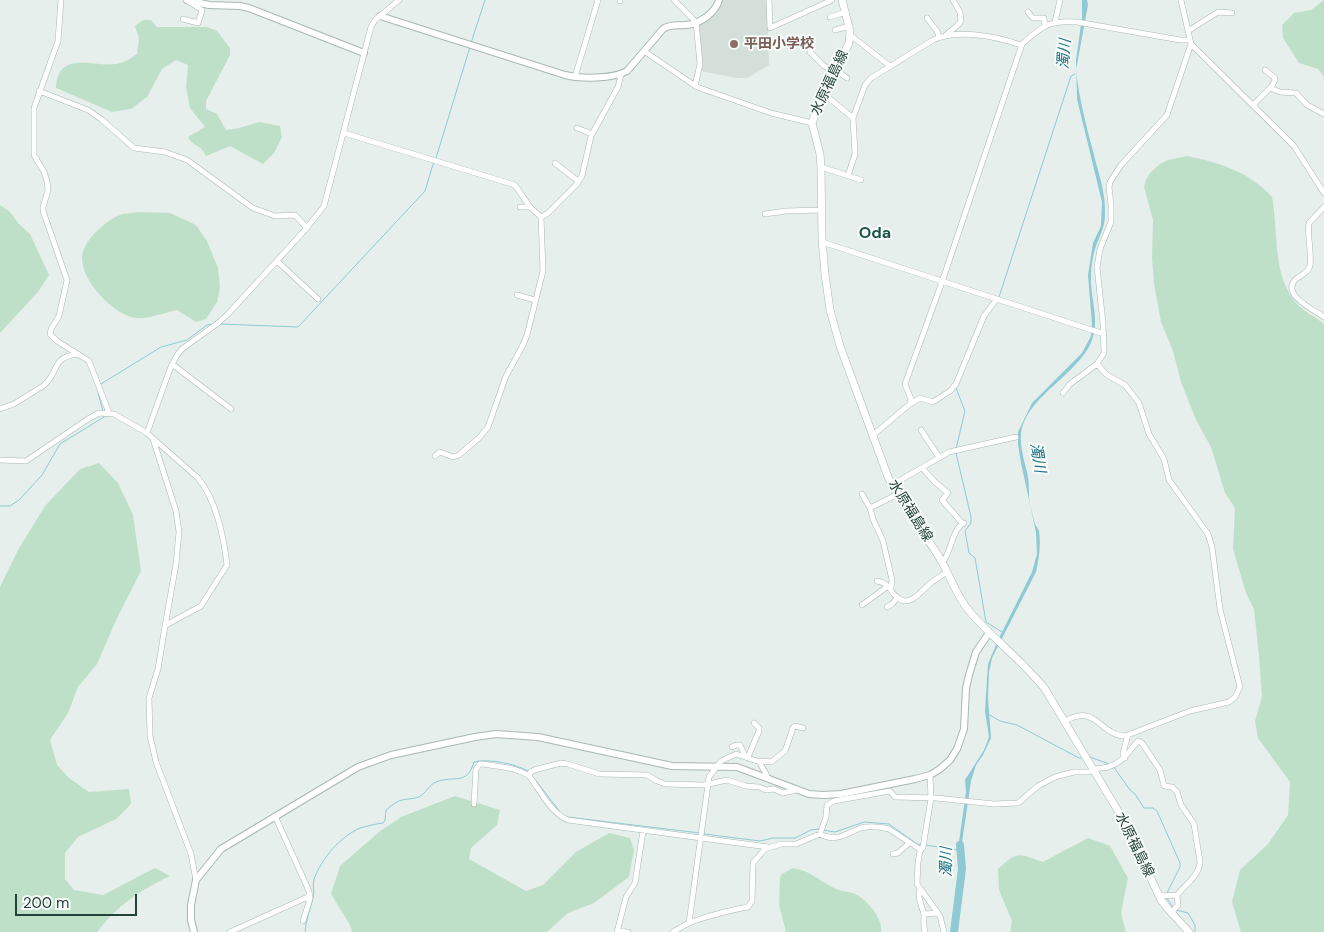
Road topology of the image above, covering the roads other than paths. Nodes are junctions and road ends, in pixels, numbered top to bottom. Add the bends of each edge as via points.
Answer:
1 (61, 0) edge
2 (186, 0) edge
3 (399, 0) edge
4 (598, 0) edge
5 (674, 0) edge
6 (719, 0) edge
7 (769, 0) edge
8 (832, 0) edge
9 (842, 0) edge
10 (953, 0) edge
11 (1060, 0) edge
12 (1181, 0) edge
13 (846, 12) junction
14 (1028, 12) dead end
15 (1232, 13) dead end
16 (380, 16) junction
17 (830, 17) dead end
18 (927, 18) dead end
19 (183, 19) dead end
20 (696, 22) junction
21 (1055, 22) junction
22 (850, 26) junction
23 (1045, 26) junction
24 (834, 30) dead end
25 (1188, 30) junction
26 (850, 35) junction
27 (942, 37) junction
28 (1191, 42) junction
29 (1021, 44) junction
30 (644, 51) junction
31 (810, 52) dead end
32 (364, 53) junction
33 (890, 66) junction
34 (1265, 70) dead end
35 (836, 71) junction
36 (621, 74) junction
37 (575, 78) junction
38 (847, 78) dead end
39 (695, 86) junction
40 (1270, 88) junction
41 (39, 91) junction
42 (824, 94) junction
43 (1254, 104) junction
44 (1324, 114) edge
45 (853, 118) junction
46 (812, 123) junction
47 (577, 128) dead end
48 (344, 133) junction
49 (592, 134) junction
50 (555, 163) dead end
51 (821, 168) junction
52 (848, 176) junction
53 (861, 180) dead end
54 (578, 181) junction
55 (1324, 194) edge
56 (520, 207) dead end
57 (530, 207) junction
58 (1324, 207) edge
59 (822, 210) junction
60 (765, 214) dead end
61 (541, 217) junction
62 (307, 228) junction
63 (822, 242) junction
64 (277, 261) junction
65 (942, 282) junction
66 (516, 295) dead end
67 (318, 299) dead end
68 (534, 300) junction
69 (996, 300) junction
70 (1324, 317) edge
71 (1104, 334) junction
72 (79, 354) junction
73 (172, 364) junction
74 (1097, 364) junction
75 (1063, 394) dead end
76 (910, 404) junction
77 (0, 409) edge
78 (231, 409) dead end
79 (109, 413) junction
80 (921, 430) dead end
81 (147, 434) junction
82 (873, 435) junction
83 (1016, 437) dead end
84 (153, 439) junction
85 (434, 456) dead end
86 (939, 457) junction
87 (0, 460) edge
88 (922, 468) junction
89 (892, 485) junction
90 (862, 494) dead end
91 (896, 495) junction
92 (870, 508) junction
93 (942, 563) junction
94 (947, 572) junction
95 (877, 581) dead end
96 (889, 587) junction
97 (897, 598) junction
98 (862, 605) dead end
99 (887, 607) dead end
100 (166, 625) junction
101 (989, 633) junction
102 (1064, 722) junction
103 (754, 723) dead end
104 (803, 728) dead end
105 (1128, 736) junction
106 (732, 747) dead end
107 (746, 756) junction
108 (1125, 758) junction
109 (760, 762) junction
110 (716, 767) junction
111 (1093, 769) junction
112 (529, 773) junction
113 (930, 774) junction
114 (767, 778) junction
115 (708, 785) junction
116 (796, 790) junction
117 (821, 795) junction
118 (931, 798) junction
119 (474, 804) dead end
120 (828, 804) junction
121 (275, 816) junction
122 (643, 831) junction
123 (821, 831) junction
124 (702, 835) junction
125 (908, 843) junction
126 (923, 846) junction
127 (768, 847) junction
128 (893, 854) dead end
129 (196, 880) junction
130 (920, 889) junction
131 (1177, 895) junction
132 (310, 896) junction
133 (1160, 896) junction
134 (938, 912) junction
135 (1171, 913) junction
136 (924, 914) junction
137 (303, 921) dead end
138 (689, 923) junction
139 (617, 931) edge
140 (194, 932) edge
141 (230, 932) edge
142 (628, 932) edge
143 (673, 932) edge
144 (925, 932) edge
145 (944, 932) edge
146 (1189, 932) edge

1 - 41 street via 55,54
2 - 19 street via 202,10 198,23
2 - 32 street via 249,8
3 - 16 street
4 - 37 street
5 - 20 street
6 - 20 street via 711,14
7 - 8 street via 770,28
9 - 13 main road, 水原福島線
10 - 27 street via 961,21
11 - 21 street
12 - 25 street
13 - 17 street
13 - 22 main road, 水原福島線
14 - 23 street via 1033,18 1044,18
15 - 25 street via 1218,12
16 - 32 street via 371,27
16 - 37 street
18 - 27 street
20 - 30 street via 663,29
20 - 39 street via 700,64
21 - 23 street
21 - 28 street via 1077,22
22 - 24 street
22 - 26 main road, 水原福島線
23 - 29 street
25 - 28 street
26 - 33 street
26 - 35 main road, 水原福島線
27 - 29 street via 986,35
27 - 33 street
28 - 43 street
28 - 71 street via 1167,115 1121,165 1110,182 1111,222 1096,267
29 - 65 street
30 - 36 street
30 - 39 street
31 - 35 street via 824,66
32 - 48 street
33 - 45 street via 867,82
34 - 40 street via 1275,78
35 - 38 street
35 - 42 main road, 水原福島線
36 - 37 street
36 - 49 street via 618,87
39 - 46 street via 771,113
40 - 43 street
40 - 44 street via 1296,93
41 - 62 street via 88,110 134,148 165,152 187,160 253,208 275,216 295,215
41 - 72 street via 34,108 34,155 47,181 48,190 42,207 67,280 59,316 50,334
42 - 45 street
42 - 46 main road, 水原福島線
43 - 55 street via 1300,153
45 - 52 street via 855,154
46 - 51 main road, 水原福島線
47 - 49 street
48 - 57 street via 509,182 515,185
48 - 62 street via 326,200
49 - 54 street
50 - 54 street
51 - 52 street
51 - 59 main road, 水原福島線
52 - 53 street
54 - 61 street
56 - 57 street
57 - 61 street
58 - 70 street via 1309,223 1310,267 1292,287 1298,300
59 - 60 street
59 - 63 main road, 水原福島線
61 - 68 street via 543,271
62 - 64 street
63 - 65 street
63 - 82 main road, 水原福島線 via 830,310
64 - 67 street
64 - 73 street via 228,314 182,349
65 - 69 street
65 - 76 street via 904,384
66 - 68 street
68 - 85 street via 527,335 506,376 488,427 460,456 440,452
69 - 71 street
69 - 76 street via 984,316 953,389 933,402 920,398
71 - 74 street via 1104,353
72 - 77 street via 62,358 47,383
72 - 79 street via 89,361
73 - 78 street
73 - 81 street
74 - 75 street via 1070,384
74 - 105 street via 1125,385 1138,403 1149,434 1164,459 1169,480 1208,534 1222,619 1240,682 1239,690 1229,702 1190,711
76 - 82 street
79 - 81 street
79 - 87 street via 88,419 26,462
80 - 86 street
81 - 84 street
82 - 89 main road, 水原福島線
83 - 86 street
84 - 100 street via 176,511 179,532
84 - 100 street via 204,485 219,521 227,565 201,606
86 - 88 street
88 - 89 street
88 - 93 street via 948,492 942,500 963,523
89 - 91 main road, 水原福島線
90 - 92 street
91 - 92 street
91 - 93 main road, 水原福島線
92 - 96 street via 883,541 892,580
93 - 94 main road, 水原福島線
94 - 97 street via 916,597
94 - 101 main road, 水原福島線 via 965,605
95 - 96 street
96 - 97 street
96 - 98 street
97 - 99 street
100 - 129 street via 149,698 150,736 156,762 191,854
101 - 102 main road, 水原福島線 via 1036,677
101 - 113 street via 976,652 969,675 962,739 950,760
102 - 105 street via 1083,715 1117,734
102 - 111 main road, 水原福島線
103 - 107 street via 759,731
104 - 109 street via 793,728 787,747 773,761
105 - 108 street via 1123,753
106 - 107 street via 740,745
107 - 109 street
107 - 110 street via 736,754
108 - 111 street via 1106,768
108 - 131 street via 1137,741 1141,741 1160,770 1164,786 1177,792 1181,805 1194,824 1199,868
109 - 114 street
110 - 114 street via 737,767
110 - 115 street
110 - 121 street via 672,766 538,737 496,734 372,760
111 - 118 street via 1055,777 1018,803 968,803
111 - 133 main road, 水原福島線 via 1127,827
112 - 115 street via 561,763 599,774 647,775 665,784
112 - 119 street via 480,764 476,769
112 - 122 street via 553,809 565,819
113 - 117 street via 841,794
113 - 118 street
114 - 116 street
115 - 116 street via 727,780 783,793
115 - 124 street
116 - 117 street
117 - 120 street
118 - 120 street via 895,797 890,790
118 - 126 street
120 - 123 street
121 - 129 street via 221,849
121 - 132 street
122 - 124 street
122 - 139 street via 635,883 628,893
123 - 125 street via 826,837 841,837 863,828 883,828
123 - 127 street via 796,844
124 - 127 street
124 - 138 street
125 - 126 street
125 - 128 street
126 - 130 street via 918,862 917,884
127 - 138 street via 753,863 752,901 748,907
129 - 140 street via 191,905
130 - 134 street
130 - 136 street via 918,897
131 - 133 street
131 - 135 street via 1178,905
132 - 137 street
132 - 141 street
133 - 135 main road, 水原福島線
134 - 136 street
134 - 145 street
135 - 146 main road, 水原福島線
136 - 144 street
138 - 143 street
139 - 142 street

